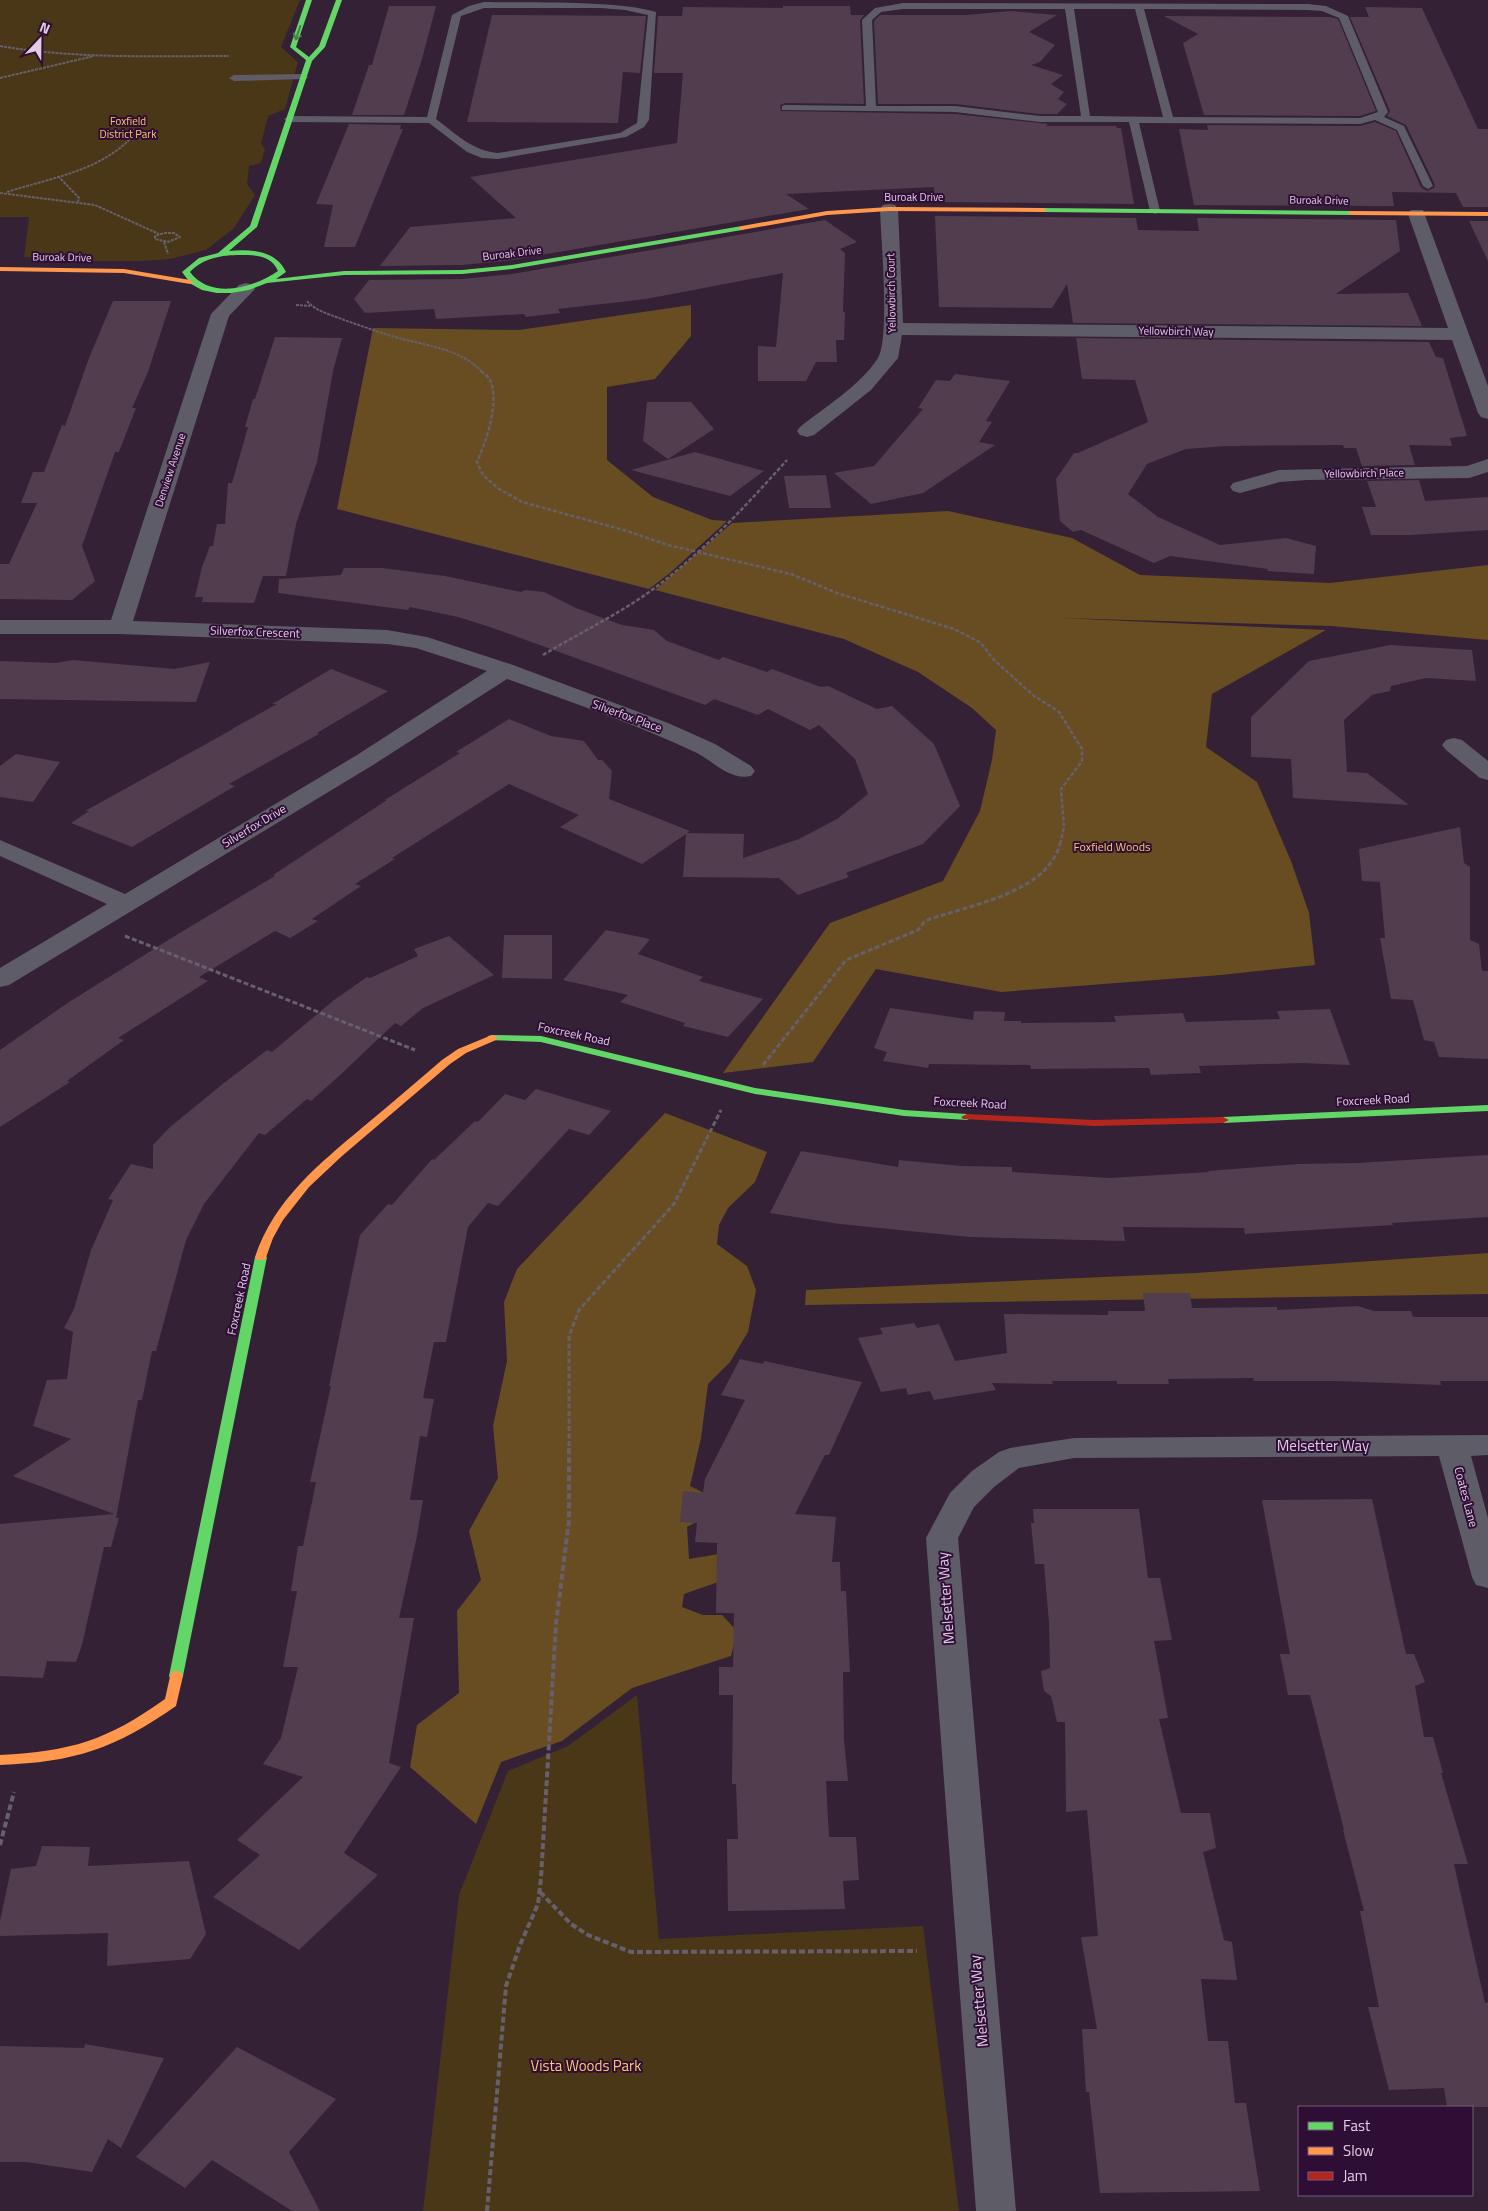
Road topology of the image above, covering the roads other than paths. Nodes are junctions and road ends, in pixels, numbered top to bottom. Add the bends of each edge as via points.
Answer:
1 (309, 0) edge
2 (339, 0) edge
3 (1322, 4) edge
4 (1069, 7) junction
5 (1139, 7) junction
6 (309, 60) junction
7 (234, 78) dead end
8 (303, 78) junction
9 (786, 108) dead end
10 (871, 109) junction
11 (1376, 118) junction
12 (289, 119) junction
13 (1086, 119) junction
14 (431, 120) junction
15 (1133, 120) junction
16 (1169, 120) junction
17 (1428, 186) dead end
18 (890, 208) junction
19 (1155, 211) junction
20 (1417, 214) junction
21 (1488, 214) edge
22 (253, 227) junction
23 (220, 255) junction
24 (274, 260) junction
25 (195, 262) junction
26 (179, 264) dead end
27 (161, 266) dead end
28 (0, 269) edge
29 (124, 271) junction
30 (344, 273) junction
31 (190, 282) junction
32 (270, 282) junction
33 (212, 289) junction
34 (246, 289) junction
35 (220, 314) junction
36 (894, 328) junction
37 (1458, 334) junction
38 (1488, 413) edge
39 (807, 431) dead end
40 (1488, 465) edge
41 (1240, 487) dead end
42 (0, 627) edge
43 (120, 627) junction
44 (505, 670) junction
45 (1454, 745) dead end
46 (743, 771) dead end
47 (1488, 773) edge
48 (0, 847) edge
49 (125, 904) junction
50 (0, 979) edge
51 (1488, 1108) edge
52 (1452, 1445) junction
53 (1488, 1445) edge
54 (1488, 1578) edge
55 (0, 1760) edge
56 (996, 2211) edge

1 -> 6 street via 294,47
2 - 6 street via 322,47
3 - 5 lane
3 - 11 lane via 1342,16 1383,112
4 - 5 lane
4 - 10 lane via 903,6 871,13 868,20
4 - 13 lane
5 - 16 lane
6 - 8 street
7 - 8 lane
8 - 12 street
9 - 10 lane
10 - 13 lane via 955,110 1032,118
11 - 16 lane via 1360,121
11 - 17 lane via 1401,128
12 - 14 lane
12 - 22 street
13 - 15 lane
14 - 14 lane via 471,150 498,156 623,135 644,120 653,14 626,6 484,6 463,11 457,15
15 - 16 lane
15 - 19 lane
18 - 19 street, Buroak Drive
18 - 30 street, Buroak Drive via 827,213 512,267 452,272
18 - 36 street, Yellowbirch Court
19 - 20 street, Buroak Drive
20 - 21 street, Buroak Drive
20 - 37 street
22 - 23 street
22 - 24 street via 260,246
23 - 24 street, Buroak Drive via 246,254
23 - 25 street
24 - 30 street, Buroak Drive
24 - 32 street via 282,267 282,272
25 - 26 street
25 - 31 street via 186,272
27 - 29 street, Buroak Drive
28 - 29 street, Buroak Drive
29 - 31 street, Buroak Drive
30 - 32 street, Buroak Drive
31 - 33 street, Buroak Drive
32 - 34 street, Buroak Drive
33 - 34 street, Buroak Drive
33 - 35 street
34 - 35 street, Denview Avenue
35 - 43 street, Denview Avenue
36 - 37 street, Yellowbirch Way
36 - 39 street, Yellowbirch Court via 888,358 864,386
37 - 38 street
40 - 41 street, Yellowbirch Place via 1469,472 1279,476
42 - 43 street, Silverfox Crescent
43 - 44 street, Silverfox Crescent via 387,637 419,642
44 - 46 street, Silverfox Place via 660,728 707,749
44 - 49 street, Silverfox Drive via 365,760
45 - 47 street
48 - 49 street
49 - 50 street, Silverfox Drive
51 - 55 street, Foxcreek Road via 1094,1123 904,1113 743,1088 541,1039 490,1038 446,1062 317,1172 282,1212 263,1249 171,1702 140,1726 108,1743 74,1754
52 - 53 street, Melsetter Way
52 - 54 street, Coates Lane
52 - 56 street, Melsetter Way via 1074,1448 1010,1459 982,1479 961,1501 942,1538

